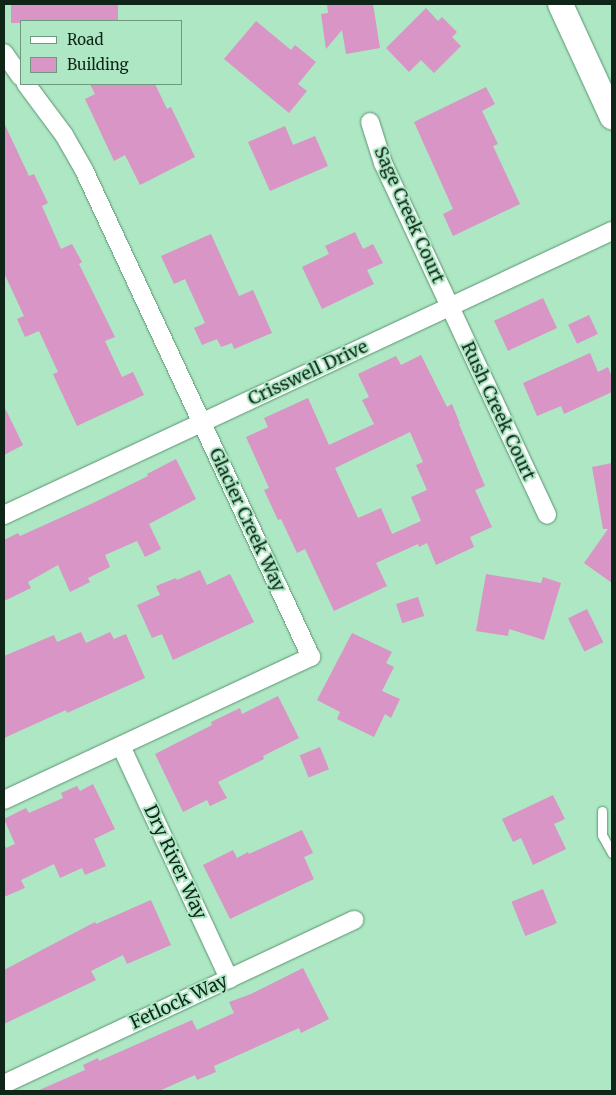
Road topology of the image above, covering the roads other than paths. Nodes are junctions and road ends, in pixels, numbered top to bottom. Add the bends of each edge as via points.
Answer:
1 (560, 4) edge
2 (4, 53) edge
3 (20, 76) edge
4 (27, 85) edge
5 (610, 107) edge
6 (370, 122) dead end
7 (612, 231) edge
8 (450, 307) junction
9 (202, 422) junction
10 (4, 515) edge
11 (547, 516) dead end
12 (121, 746) junction
13 (4, 800) edge
14 (602, 811) dead end
15 (612, 853) edge
16 (354, 920) dead end
17 (229, 979) junction
18 (4, 1084) edge

1 - 5 main road
2 - 3 street
4 - 9 street, Glacier Creek Way via 64,135 84,170
6 - 8 street, Sage Creek Court via 383,163
7 - 8 street, Crisswell Drive
8 - 9 street, Crisswell Drive
8 - 11 street, Rush Creek Court
9 - 10 street, Crisswell Drive
9 - 12 street, Glacier Creek Way via 311,657
12 - 13 street, Glacier Creek Way
12 - 17 street, Dry River Way
14 - 15 lane via 602,835
16 - 17 street, Fetlock Way
17 - 18 street, Fetlock Way

